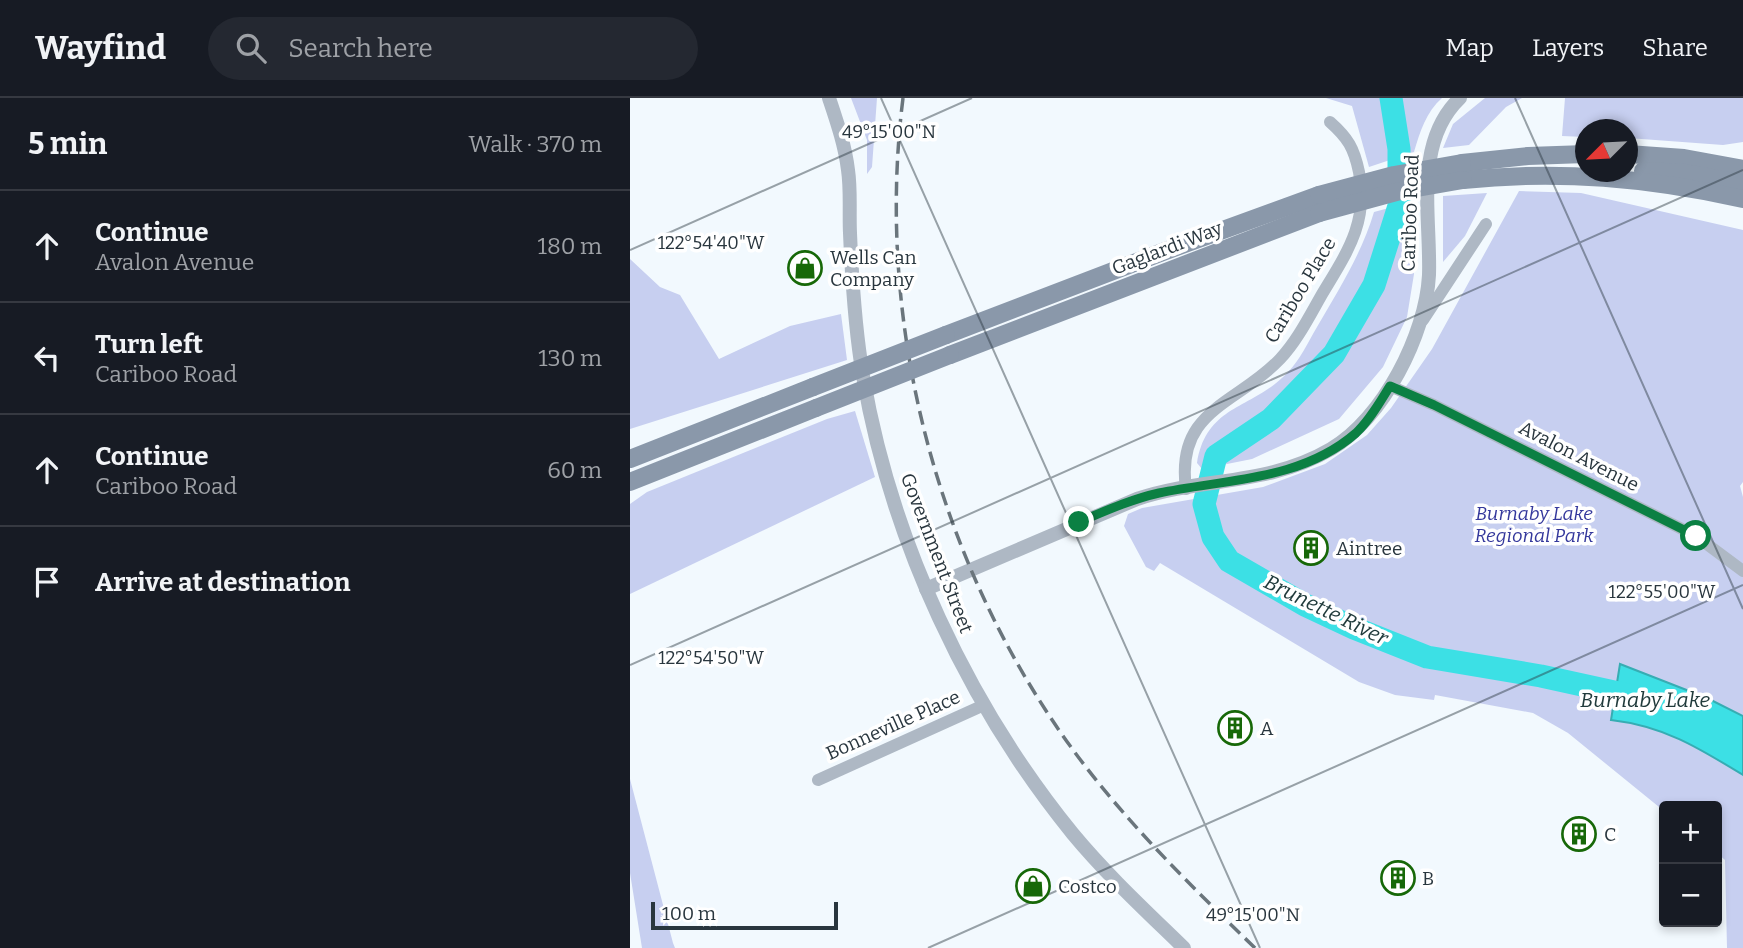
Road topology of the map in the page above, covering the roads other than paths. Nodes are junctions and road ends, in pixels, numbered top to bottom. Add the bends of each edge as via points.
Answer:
1 (829, 98) edge
2 (1460, 98) edge
3 (1330, 122) dead end
4 (1575, 154) edge
5 (1638, 155) edge
6 (1638, 171) edge
7 (1463, 172) junction
8 (1742, 172) edge
9 (1575, 176) edge
10 (1638, 180) edge
11 (1743, 198) edge
12 (1319, 204) junction
13 (1486, 224) dead end
14 (1418, 326) junction
15 (1390, 386) junction
16 (630, 459) edge
17 (630, 482) edge
18 (1186, 489) junction
19 (1743, 571) edge
20 (926, 589) junction
21 (984, 705) junction
22 (818, 780) dead end
23 (1184, 948) edge

1 - 20 street, Government Street via 849,173 854,299 863,376 891,491
2 - 14 street, Cariboo Road via 1432,141 1429,278
3 - 18 street, Cariboo Place via 1347,137 1357,163 1362,205 1355,234 1302,330 1280,359 1202,421 1184,467
4 - 7 main road, Gaglardi Way via 1528,156
5 - 8 main road
6 - 8 main road
7 - 9 main road, Gaglardi Way via 1493,177
7 - 12 main road, Gaglardi Way, bridge via 1382,177
10 - 11 main road, Gaglardi Way
12 - 16 main road, Gaglardi Way, bridge via 1148,258
12 - 17 main road, Gaglardi Way, bridge
13 - 14 street
14 - 15 street, Cariboo Road
15 - 18 street, Cariboo Road via 1366,423 1309,460 1261,477
15 - 19 street, Avalon Avenue via 1696,536
18 - 20 street, Cariboo Road via 1147,496 1103,512
20 - 21 street, Government Street
21 - 22 street, Bonneville Place
21 - 23 street, Government Street via 1073,833

